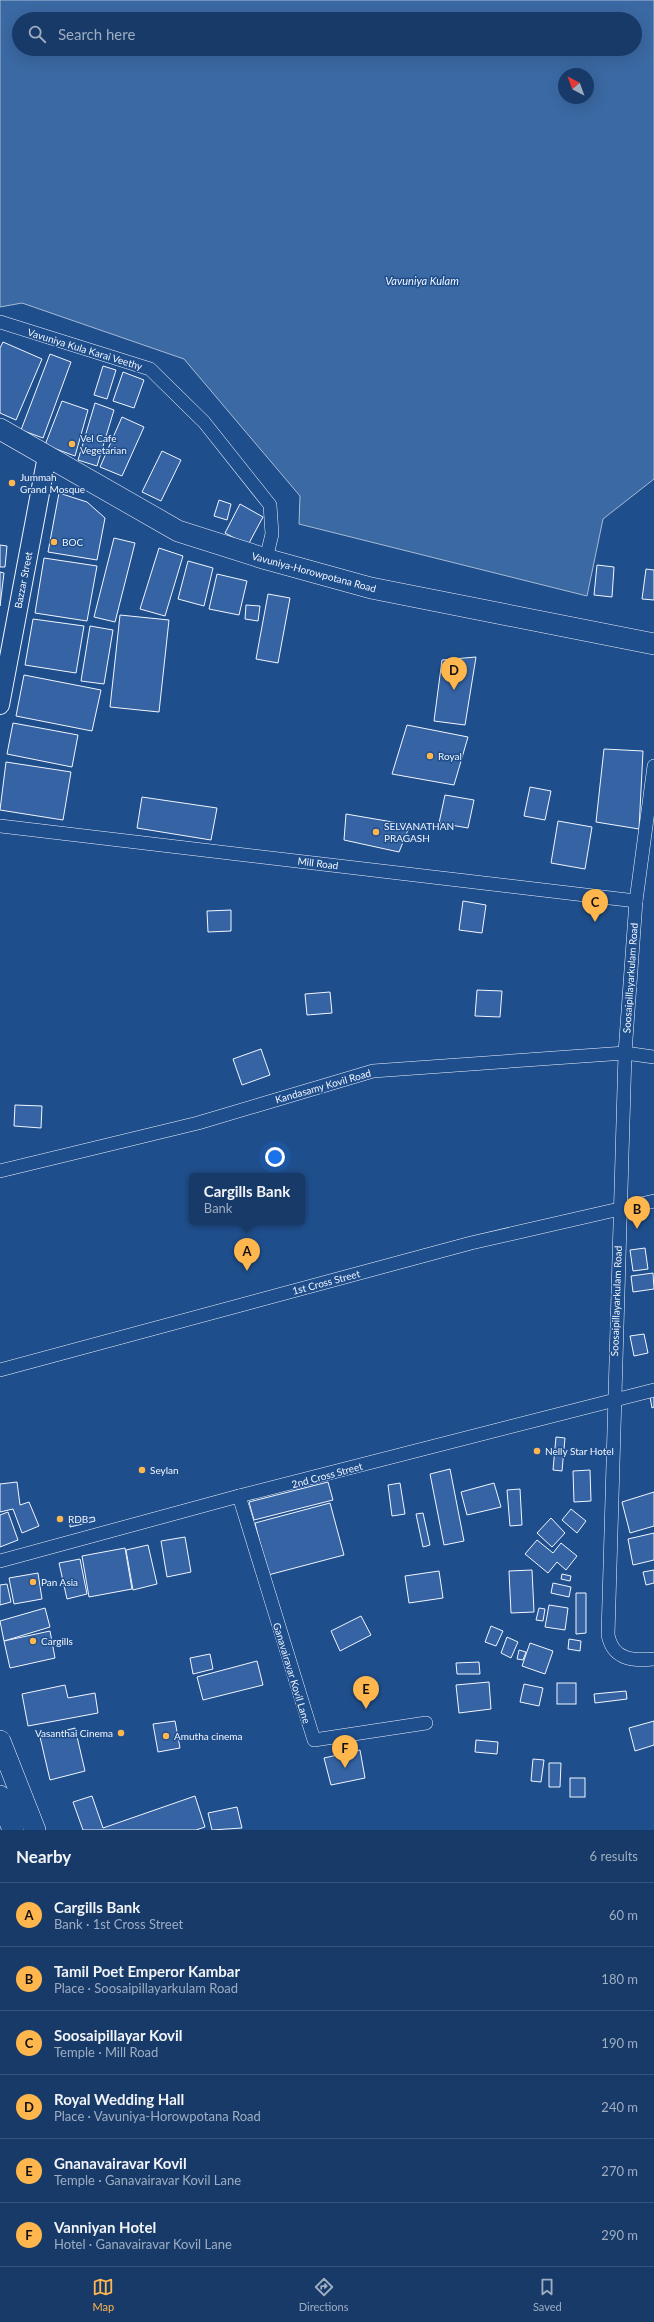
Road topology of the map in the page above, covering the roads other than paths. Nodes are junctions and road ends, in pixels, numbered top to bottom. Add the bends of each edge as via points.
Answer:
1 (0, 322) edge
2 (0, 429) edge
3 (47, 456) junction
4 (266, 559) junction
5 (654, 644) edge
6 (2, 676) edge
7 (0, 705) edge
8 (654, 766) edge
9 (0, 826) edge
10 (636, 901) junction
11 (625, 1053) junction
12 (654, 1058) edge
13 (0, 1172) edge
14 (654, 1201) edge
15 (619, 1210) junction
16 (0, 1370) edge
17 (654, 1390) edge
18 (613, 1399) junction
19 (239, 1496) junction
20 (0, 1561) edge
21 (654, 1659) edge
22 (426, 1723) dead end
23 (0, 1741) edge
24 (0, 1796) edge
25 (13, 1830) edge
26 (35, 1830) edge

1 - 4 street, Vavuniya Kula Karai Veethy via 150,369 204,422 270,505 272,534
2 - 3 highway, Vavuniya-Horowpotana Road
3 - 4 highway, Vavuniya-Horowpotana Road via 178,532
3 - 6 main road, Bazzar Street
4 - 5 highway, Vavuniya-Horowpotana Road via 371,588
6 - 7 main road, Bazzar Street
8 - 10 street, Soosaipillayarkulam Road
9 - 10 street, Mill Road
10 - 11 street, Soosaipillayarkulam Road
11 - 12 street, Kandasamy Kovil Road
11 - 13 street, Kandasamy Kovil Road via 373,1072 198,1123
11 - 15 street, Soosaipillayarkulam Road
14 - 15 street, 1st Cross Street
15 - 16 street, 1st Cross Street via 471,1243
15 - 18 street, Soosaipillayarkulam Road
17 - 18 street, 2nd Cross Street
18 - 19 street, 2nd Cross Street
18 - 21 street, Soosaipillayarkulam Road via 609,1643 625,1658 634,1661
19 - 20 street, 2nd Cross Street
19 - 22 street, Ganavairavar Kovil Lane via 314,1740
23 - 26 highway
24 - 25 highway

